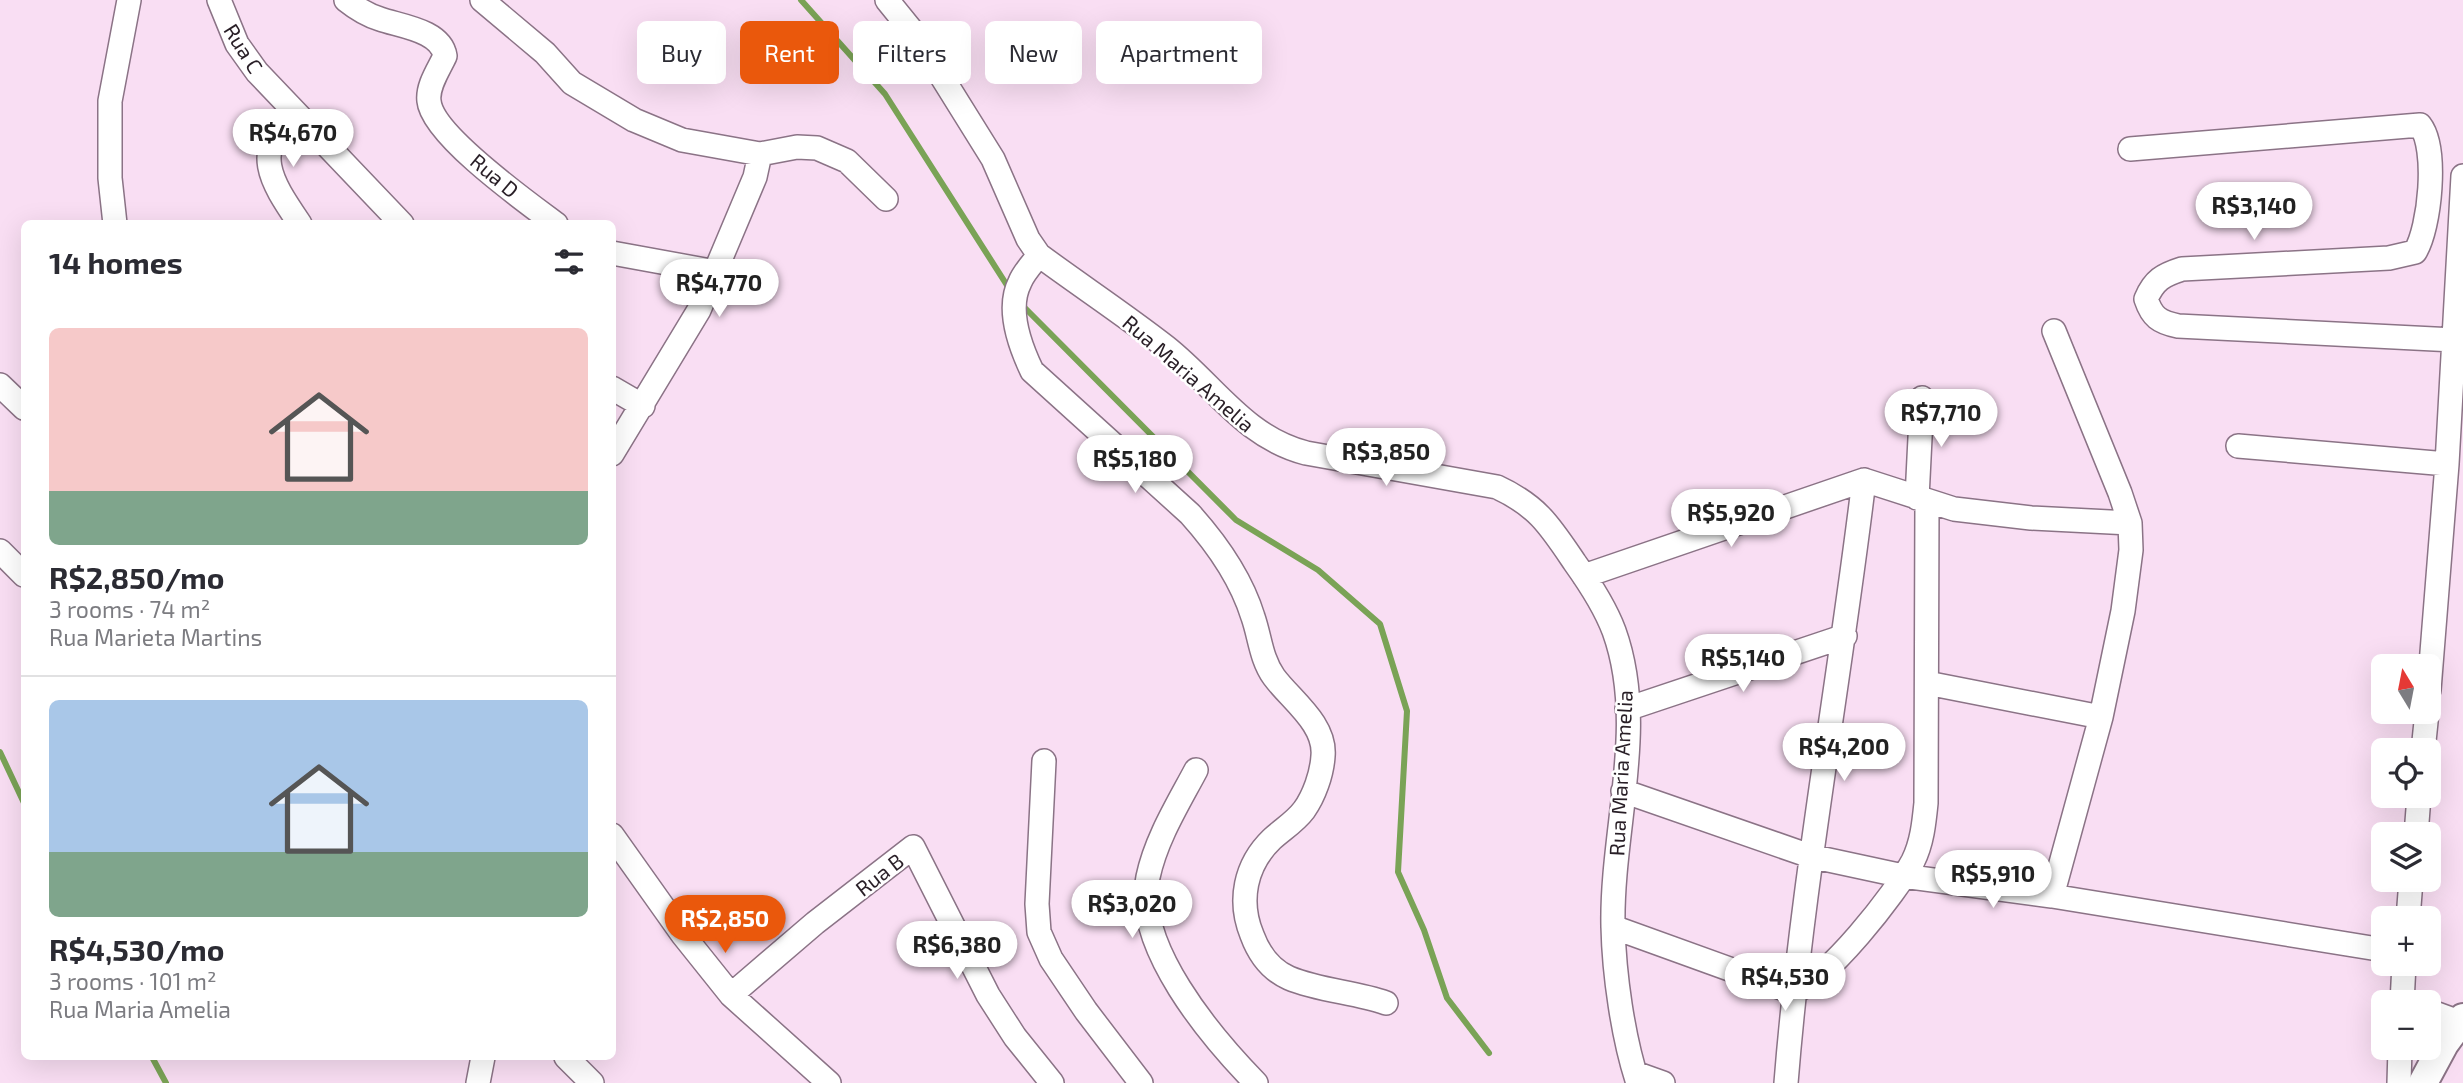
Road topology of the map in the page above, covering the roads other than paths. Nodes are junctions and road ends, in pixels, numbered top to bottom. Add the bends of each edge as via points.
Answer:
1 (109, 0) edge
2 (129, 0) edge
3 (219, 0) edge
4 (345, 0) edge
5 (482, 0) edge
6 (887, 0) edge
7 (120, 39) junction
8 (293, 111) junction
9 (2130, 149) dead end
10 (760, 154) junction
11 (2463, 176) edge
12 (886, 199) dead end
13 (2462, 210) edge
14 (115, 220) edge
15 (297, 220) edge
16 (398, 220) edge
17 (551, 220) edge
18 (616, 254) edge
19 (1039, 255) junction
20 (716, 272) junction
21 (2054, 331) dead end
22 (2454, 340) junction
23 (0, 385) edge
24 (616, 390) edge
25 (1922, 398) dead end
26 (21, 405) edge
27 (643, 406) junction
28 (2238, 446) dead end
29 (616, 448) edge
30 (2447, 464) junction
31 (1864, 480) junction
32 (1922, 500) junction
33 (2130, 523) junction
34 (0, 551) edge
35 (21, 572) edge
36 (1584, 576) junction
37 (1845, 636) junction
38 (2432, 654) edge
39 (1927, 683) junction
40 (1627, 709) junction
41 (2101, 717) junction
42 (1044, 761) dead end
43 (1196, 770) dead end
44 (1623, 792) junction
45 (616, 841) edge
46 (1810, 856) junction
47 (1903, 876) junction
48 (2052, 896) junction
49 (1613, 927) junction
50 (2371, 948) edge
51 (1793, 992) junction
52 (731, 995) junction
53 (1387, 1003) dead end
54 (2441, 1014) edge
55 (2461, 1020) edge
56 (482, 1060) edge
57 (569, 1060) edge
58 (2400, 1060) edge
59 (1636, 1078) edge
60 (478, 1083) edge
61 (592, 1083) edge
62 (829, 1083) edge
63 (1052, 1083) edge
64 (1141, 1083) edge
65 (1256, 1083) edge
66 (1663, 1083) edge
67 (1786, 1083) edge
68 (2399, 1083) edge
69 (2423, 1083) edge

1 - 7 street
2 - 7 street
3 - 8 street, Rua C via 237,44
4 - 17 street, Rua D via 377,19 421,31 442,48 445,56 429,92 437,123
5 - 10 street via 545,53 572,83 634,120 682,140
6 - 19 street, Rua Maria Amelia via 917,37 993,159
7 - 14 street via 110,101
8 - 15 street via 271,138 270,153 278,192
8 - 16 street, Rua C
9 - 22 street via 2420,125 2430,146 2427,216 2415,252 2389,258 2182,269 2152,284 2146,299 2151,314 2162,323 2178,326
10 - 12 street via 797,147 834,153
10 - 20 street
11 - 13 street
13 - 22 street
18 - 20 street
19 - 36 street, Rua Maria Amelia via 1168,349 1241,421 1260,433 1306,453 1497,487 1533,508
19 - 53 street via 1019,282 1014,312 1032,371 1211,538 1246,598 1273,675 1323,743 1316,787 1305,809 1256,858 1243,895 1245,919 1269,965 1287,977
20 - 27 street via 681,344
21 - 33 street
22 - 30 street
23 - 26 street
24 - 27 street
25 - 32 street
27 - 29 street
28 - 30 street
30 - 38 street
31 - 32 street
31 - 36 street
31 - 37 street
32 - 33 street via 2019,517
32 - 39 street
33 - 41 street via 2129,576
34 - 35 street
36 - 40 street, Rua Maria Amelia via 1614,631 1625,673
37 - 40 street
37 - 46 street
39 - 41 street
39 - 47 street via 1924,822 1919,847
40 - 44 street, Rua Maria Amelia
41 - 48 street
42 - 64 street via 1037,904 1040,932 1051,958 1086,1011
43 - 65 street via 1168,821 1147,878 1148,915 1157,945 1181,987
44 - 46 street
44 - 49 street, Rua Maria Amelia
45 - 52 street
46 - 47 street
46 - 51 street
47 - 48 street
47 - 51 street via 1823,975
48 - 50 street
49 - 51 street
49 - 59 street, Rua Maria Amelia
51 - 67 street
52 - 62 street
52 - 63 street, Rua B via 913,847 988,995
54 - 55 street
55 - 69 street
56 - 60 street
57 - 61 street
58 - 68 street
59 - 66 street, Rua Maria Amelia

